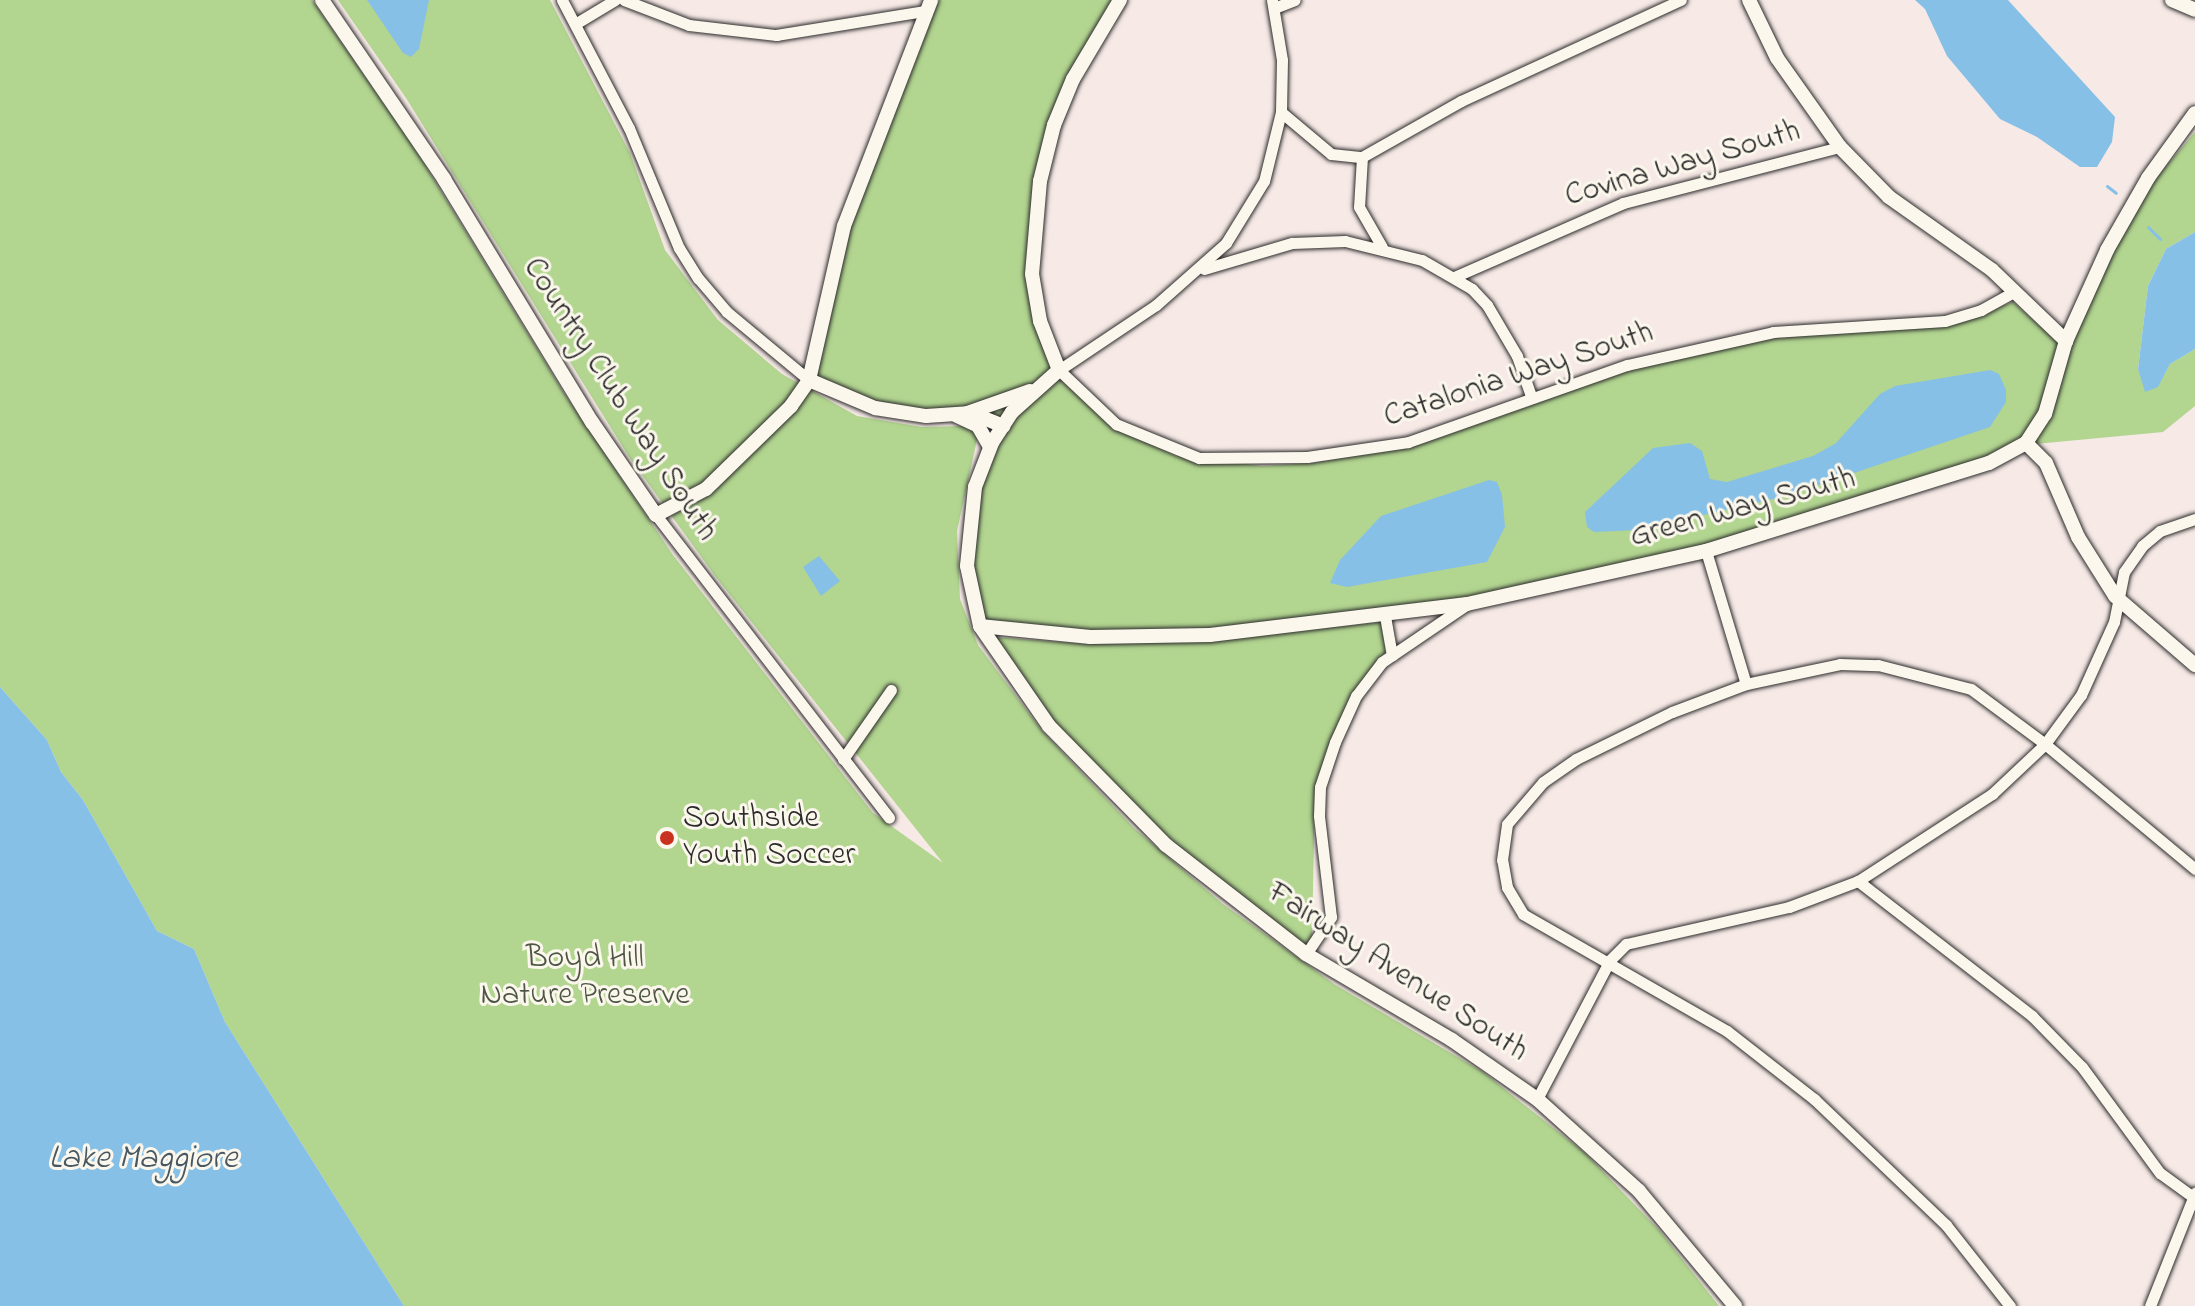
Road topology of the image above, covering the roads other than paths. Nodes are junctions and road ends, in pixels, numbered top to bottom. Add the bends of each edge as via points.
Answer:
1 (322, 0) edge
2 (562, 0) edge
3 (615, 0) edge
4 (624, 0) edge
5 (1120, 0) edge
6 (1295, 0) edge
7 (1681, 0) edge
8 (1749, 0) edge
9 (2172, 0) edge
10 (1273, 4) edge
11 (928, 6) edge
12 (2195, 10) edge
13 (575, 24) junction
14 (1281, 112) junction
15 (2195, 113) edge
16 (1840, 147) junction
17 (1362, 157) junction
18 (1382, 247) junction
19 (1200, 271) junction
20 (1454, 277) junction
21 (2014, 292) junction
22 (2066, 341) junction
23 (1059, 370) junction
24 (809, 380) junction
25 (1035, 390) junction
26 (1531, 396) junction
27 (960, 414) junction
28 (1003, 426) junction
29 (2026, 443) junction
30 (990, 447) junction
31 (656, 515) junction
32 (2195, 519) edge
33 (1706, 551) junction
34 (2115, 596) junction
35 (1467, 604) junction
36 (1385, 616) junction
37 (980, 626) junction
38 (1392, 655) junction
39 (2195, 665) edge
40 (1746, 684) junction
41 (891, 690) dead end
42 (2045, 744) junction
43 (843, 759) junction
44 (889, 818) dead end
45 (2195, 869) edge
46 (1858, 881) junction
47 (1306, 954) junction
48 (1610, 960) junction
49 (1537, 1099) junction
50 (2194, 1195) edge
51 (1735, 1306) edge
52 (2010, 1306) edge
53 (2150, 1306) edge

1 - 31 street, Country Club Way South via 444,179 592,422
2 - 13 street
3 - 13 street
4 - 11 street via 689,25 776,35
5 - 23 street via 1073,79 1040,181 1032,274 1040,321
6 - 10 street
7 - 17 street via 1461,101
8 - 16 street via 1777,58
9 - 12 street
10 - 14 street via 1282,60
11 - 24 street via 844,226
13 - 24 street via 629,128 679,248 698,278 727,312
14 - 17 street via 1331,154
14 - 19 street via 1264,181 1248,213
15 - 22 street via 2148,178 2107,250
16 - 20 street, Covina Way South via 1623,203
16 - 21 street via 1889,197
17 - 18 street via 1359,207
18 - 19 street via 1292,243
18 - 20 street
19 - 23 street
20 - 26 street via 1472,289 1501,324
21 - 22 street
21 - 26 street, Catalonia Way South via 1945,321 1773,332 1627,365
22 - 29 street via 2045,414
23 - 25 street, Fairway Avenue South
23 - 26 street, Catalonia Way South via 1116,424 1168,447 1211,458 1358,452 1408,442
24 - 27 street via 875,408
24 - 31 street via 791,406 706,489
25 - 27 street
25 - 28 street, Fairway Avenue South
27 - 28 street
27 - 30 street via 978,426
28 - 30 street, Fairway Avenue South
29 - 33 street, Green Way South via 1989,463 1914,489
29 - 34 street via 2046,463 2078,537
30 - 37 street, Fairway Avenue South via 975,487 966,543 972,605
31 - 43 street, Country Club Way South
32 - 34 street via 2160,531 2142,546
33 - 35 street, Green Way South
33 - 40 street
34 - 39 street
34 - 42 street via 2114,622 2099,662
35 - 36 street, Green Way South
35 - 38 street, Green Way South
36 - 37 street, Green Way South via 1210,635 1090,637
36 - 38 street
37 - 47 street, Fairway Avenue South via 1049,726 1107,788 1166,845
38 - 47 street, Green Way South via 1356,696 1320,787 1320,848 1331,917
40 - 42 street via 1840,664 1878,665 1971,689
40 - 48 street via 1672,712 1576,759 1543,782 1507,824 1502,860 1507,887 1523,914
41 - 43 street
42 - 45 street
42 - 46 street via 1992,794
43 - 44 street, Country Club Way South
46 - 48 street via 1726,923 1643,936
46 - 50 street via 2032,1016 2090,1077 2160,1173
47 - 49 street, Fairway Avenue South via 1452,1040
48 - 49 street
48 - 52 street via 1727,1031 1814,1099 1946,1225
49 - 51 street, Fairway Avenue South via 1639,1191
50 - 53 street

